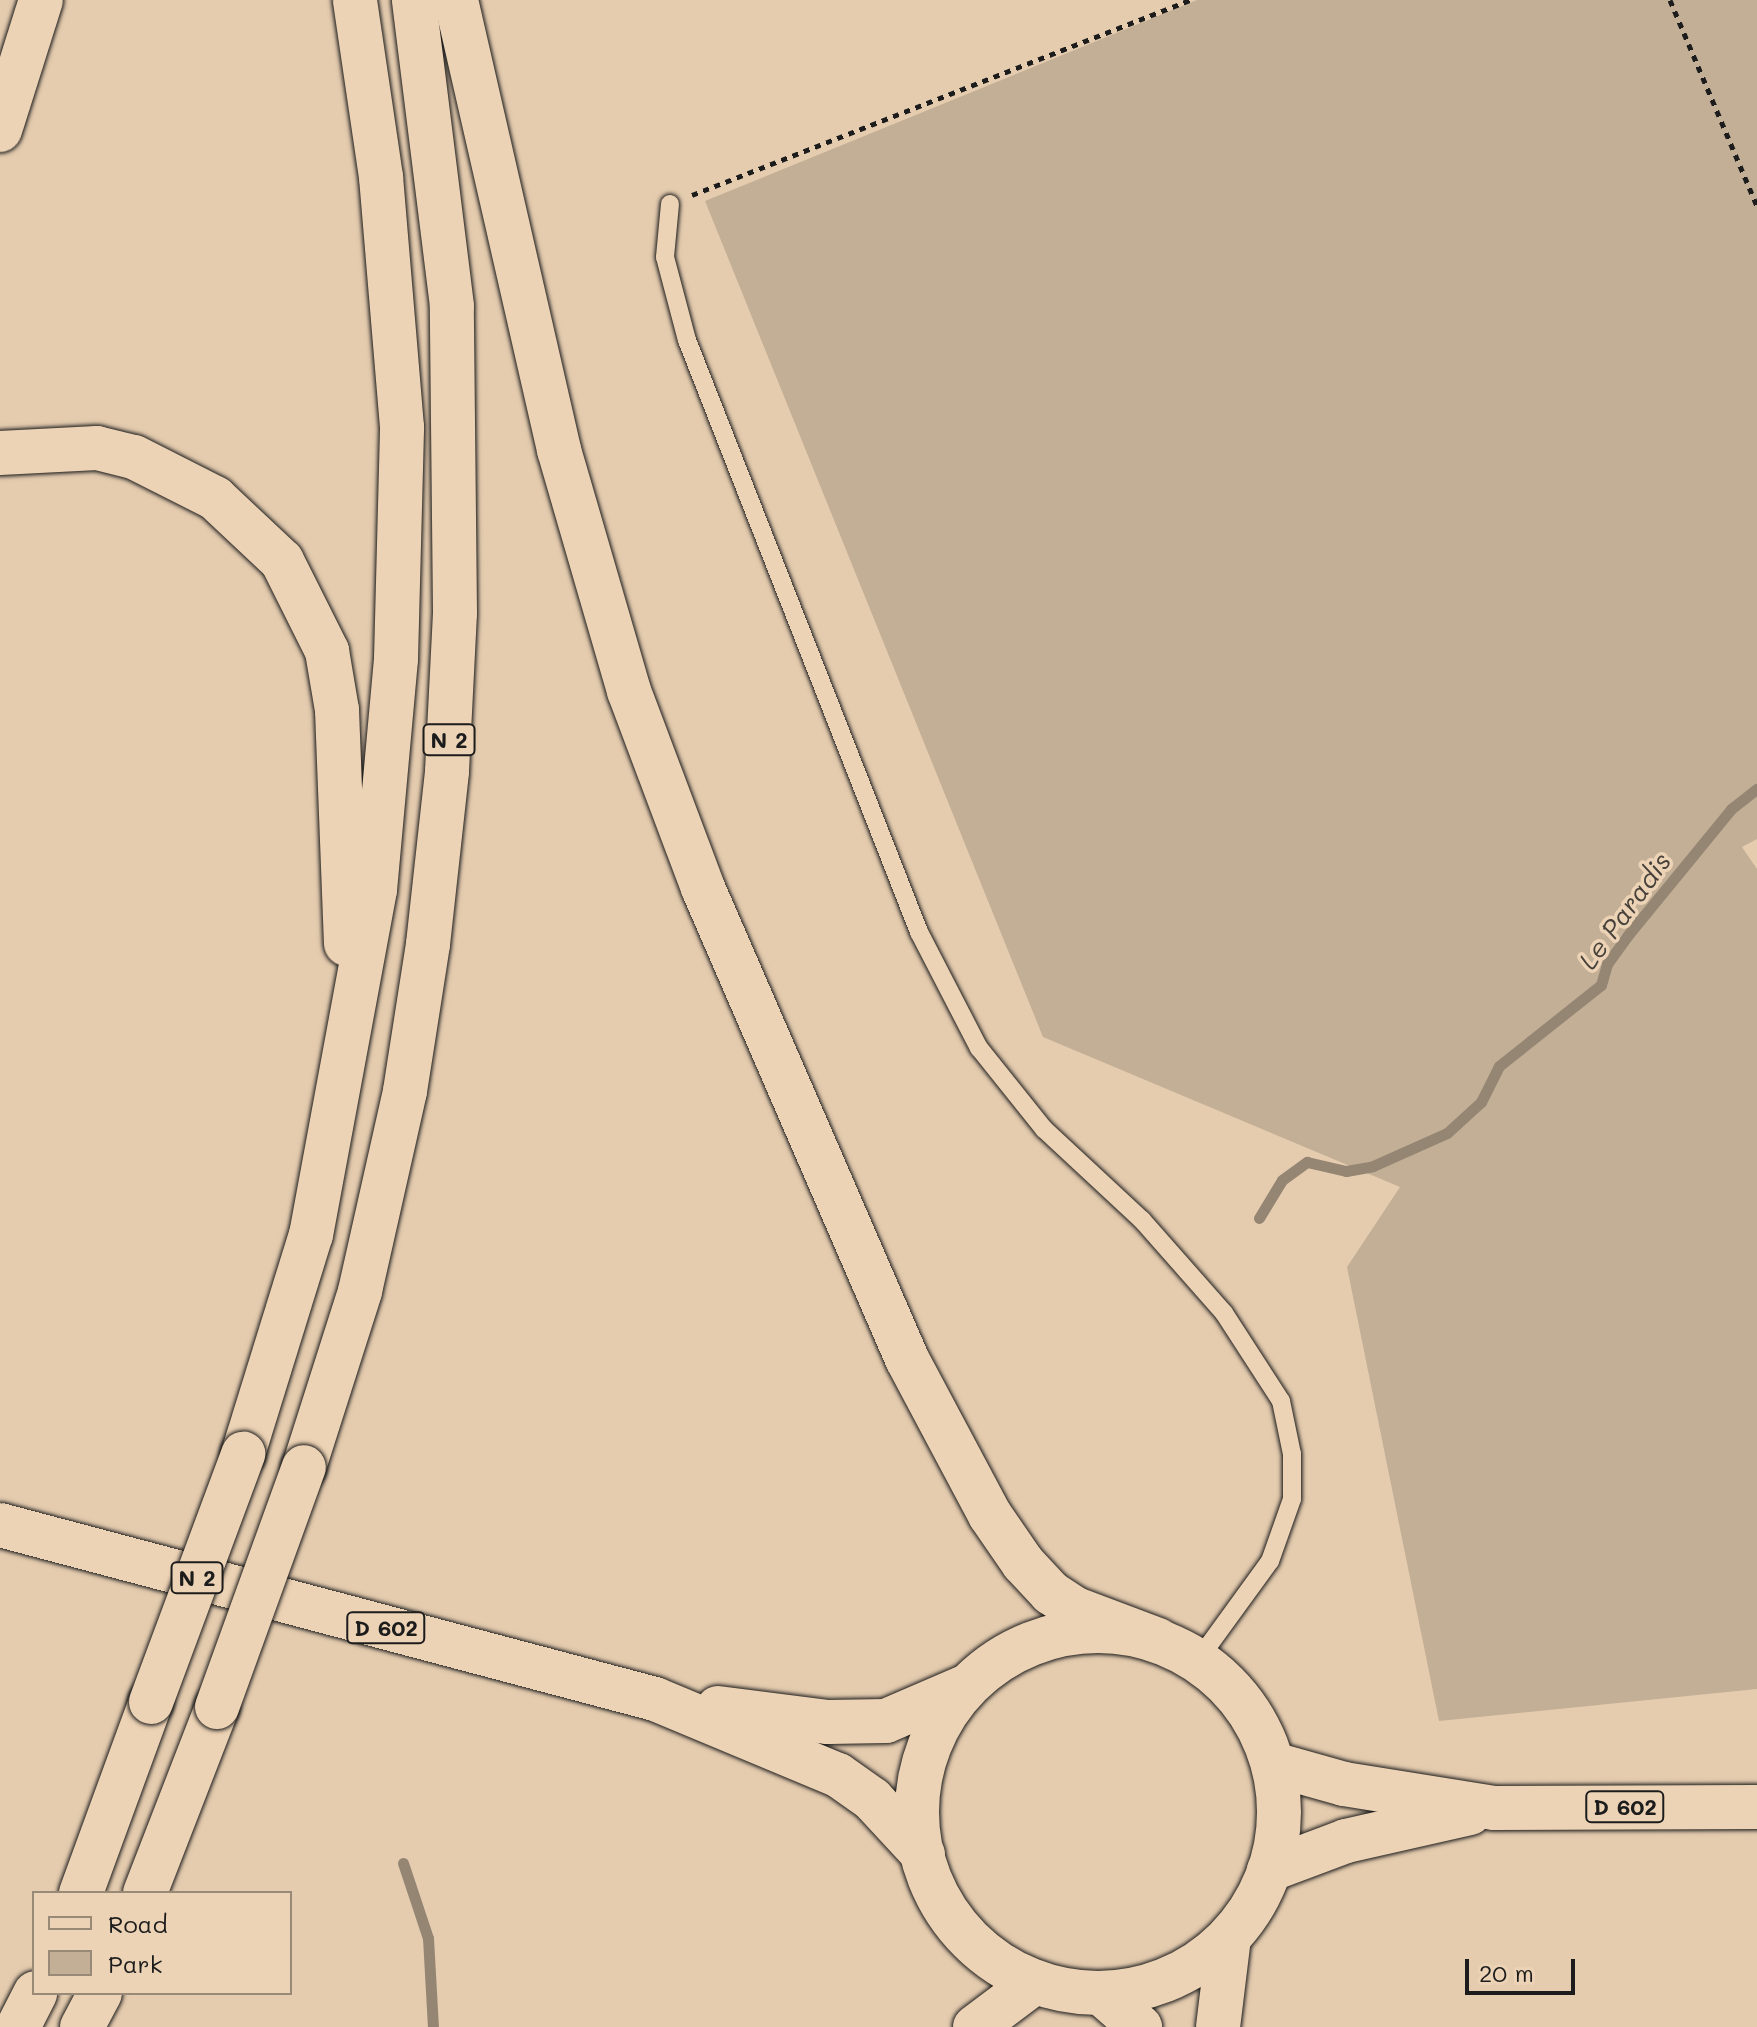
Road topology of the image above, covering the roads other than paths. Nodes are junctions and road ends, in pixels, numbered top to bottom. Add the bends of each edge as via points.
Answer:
1 (41, 0) edge
2 (355, 0) edge
3 (414, 0) edge
4 (456, 0) edge
5 (0, 130) edge
6 (670, 204) road end
7 (0, 453) edge
8 (349, 1038) junction
9 (0, 1525) edge
10 (1158, 1640) junction
11 (1198, 1660) junction
12 (967, 1686) junction
13 (655, 1699) junction
14 (1273, 1764) junction
15 (1757, 1807) edge
16 (1494, 1808) junction
17 (923, 1854) junction
18 (1269, 1870) junction
19 (82, 1891) edge
20 (146, 1891) edge
21 (1229, 1938) junction
22 (1035, 1982) junction
23 (1101, 1993) junction
24 (34, 1995) edge
25 (99, 1995) edge
26 (18, 2027) edge
27 (82, 2027) edge
28 (975, 2027) edge
29 (1140, 2027) edge
30 (1218, 2027) edge

1 - 5 main road
2 - 8 main road, N 2 via 381,177 402,427 396,659 375,890
3 - 20 main road, N 2, bridge via 452,306 455,613 447,771 428,944 405,1091 360,1291 304,1467
4 - 10 main road via 571,495 629,691 703,888 907,1359 990,1515 1051,1593 1076,1609
6 - 11 lane via 665,257 687,340 926,945 979,1048 1044,1129 1142,1220 1224,1313 1281,1401 1292,1454 1292,1499 1270,1561
7 - 8 main road via 97,448 177,476 252,528 282,561 307,601 327,651 337,710
8 - 19 main road, N 2, bridge via 311,1235 243,1454
9 - 13 main road, D 602
10 - 11 main road
10 - 12 main road via 1103,1630 1049,1636 998,1659
11 - 14 main road via 1231,1689 1257,1724
12 - 13 main road, D 602 via 886,1721 828,1722
12 - 17 main road via 928,1744 918,1780 916,1818
13 - 17 main road, D 602 via 838,1775 872,1799
14 - 16 main road, D 602 via 1344,1784
14 - 18 main road via 1279,1817
15 - 16 main road, D 602
16 - 18 main road, D 602 via 1346,1841
17 - 22 main road via 951,1918 988,1956
18 - 21 main road via 1253,1907
21 - 23 main road via 1191,1967 1163,1980
21 - 30 main road
22 - 23 main road
22 - 28 main road
23 - 29 main road
24 - 26 main road
25 - 27 main road

